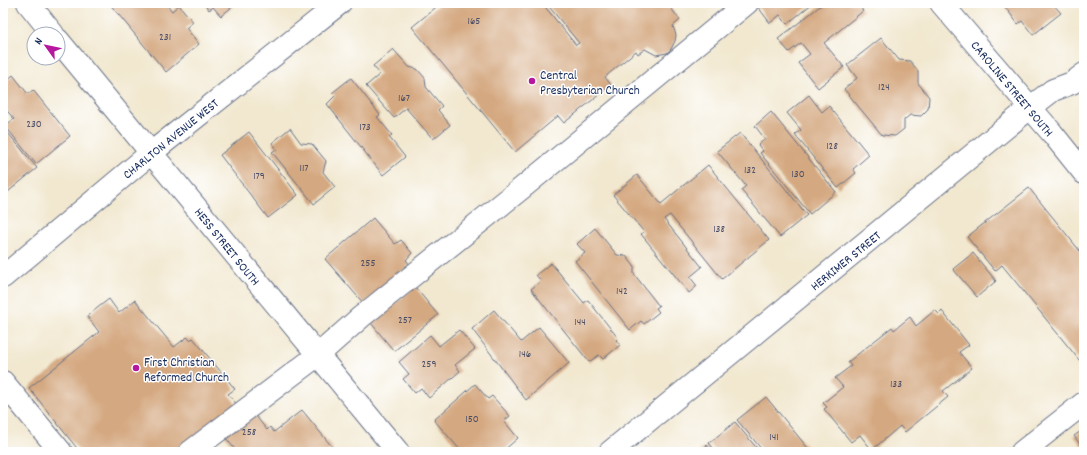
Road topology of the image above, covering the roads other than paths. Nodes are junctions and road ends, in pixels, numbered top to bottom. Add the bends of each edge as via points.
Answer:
1 (28, 3) edge
2 (340, 3) edge
3 (747, 3) edge
4 (942, 3) edge
5 (47, 26) edge
6 (66, 50) edge
7 (1084, 74) edge
8 (1031, 107) junction
9 (151, 153) junction
10 (1084, 173) edge
11 (3, 277) edge
12 (318, 355) junction
13 (3, 382) edge
14 (1084, 403) edge
15 (61, 452) edge
16 (190, 452) edge
17 (398, 452) edge
18 (610, 452) edge
19 (1022, 452) edge

1 - 5 street
2 - 9 street, CHARLTON AVENUE WEST
3 - 12 street via 361,317
4 - 8 street, CAROLINE STREET SOUTH
6 - 9 street, HESS STREET SOUTH
7 - 8 street, HERKIMER STREET via 1072,84 1053,90
8 - 10 street, CAROLINE STREET SOUTH
8 - 18 street, HERKIMER STREET
9 - 11 street, CHARLTON AVENUE WEST
9 - 12 street, HESS STREET SOUTH
12 - 16 street
12 - 17 street, HESS STREET SOUTH
13 - 15 street
14 - 19 street

